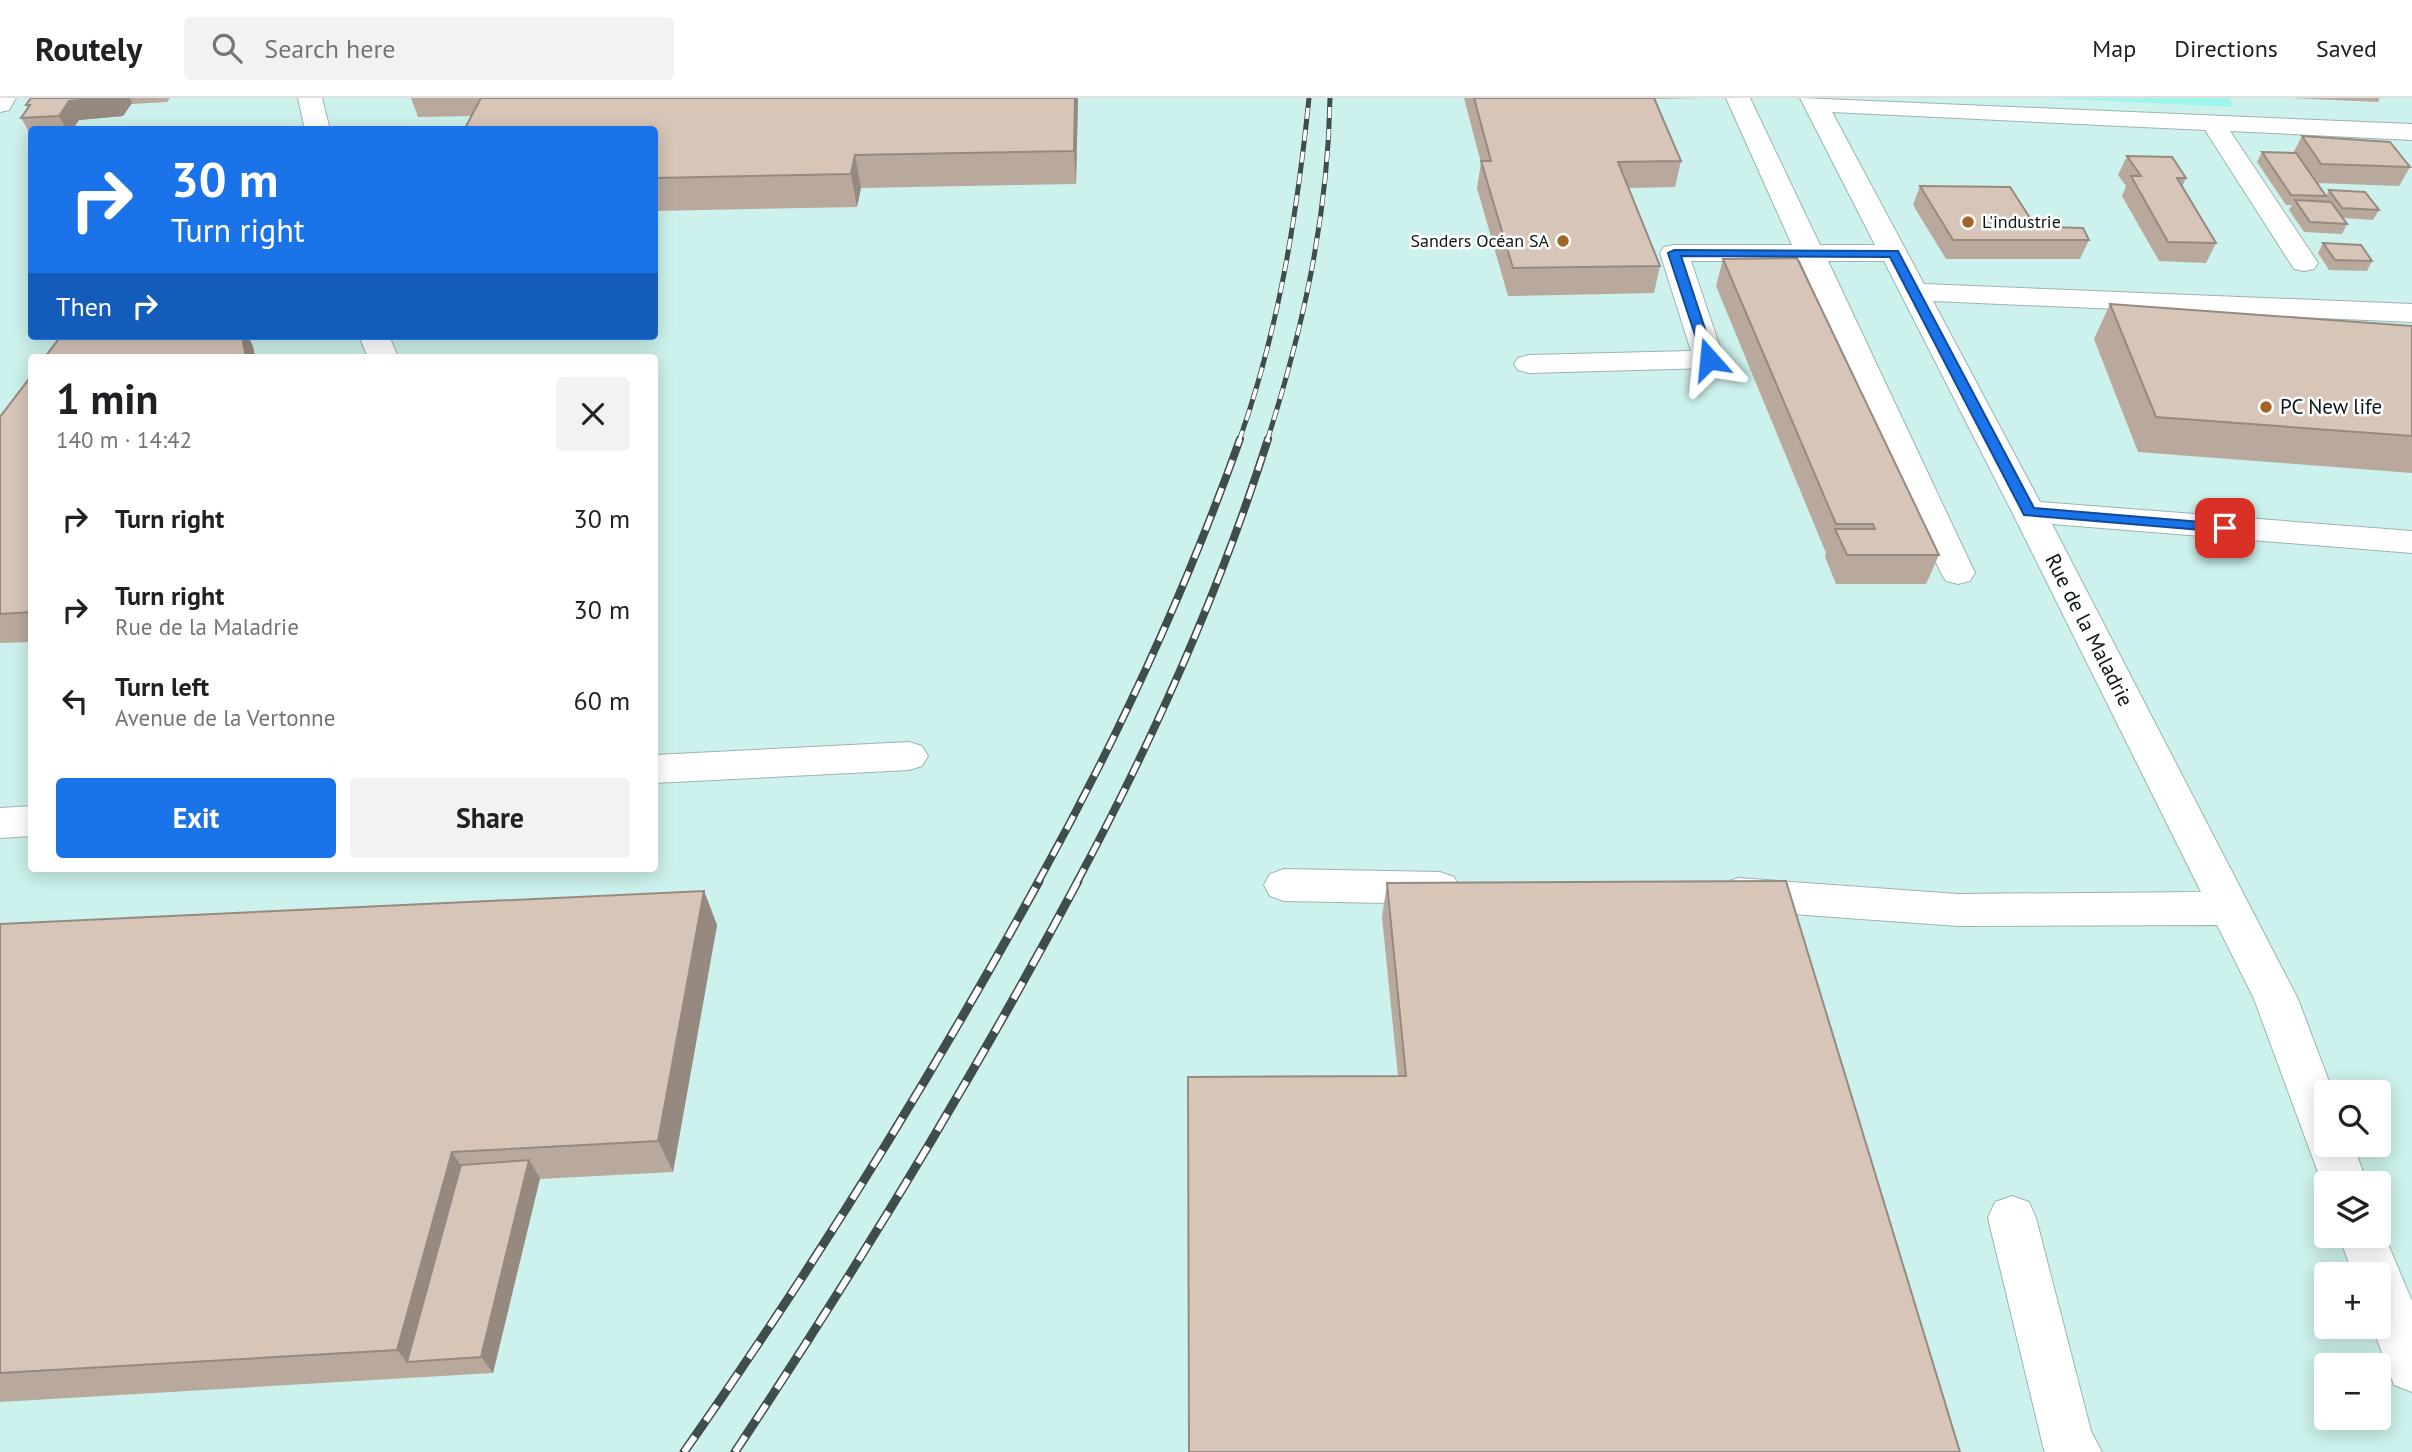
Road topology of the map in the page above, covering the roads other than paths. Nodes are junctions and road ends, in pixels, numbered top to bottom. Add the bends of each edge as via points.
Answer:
1 (4, 98) edge
2 (310, 98) edge
3 (1738, 98) edge
4 (1813, 101) edge
5 (0, 105) edge
6 (2212, 122) junction
7 (317, 126) edge
8 (2412, 131) edge
9 (1810, 253) junction
10 (1894, 253) junction
11 (2304, 263) dead end
12 (1915, 292) junction
13 (2412, 313) edge
14 (1529, 364) dead end
15 (2029, 512) junction
16 (2412, 542) edge
17 (1958, 573) dead end
18 (909, 756) dead end
19 (658, 769) edge
20 (28, 821) edge
21 (0, 823) edge
22 (1284, 885) dead end
23 (1475, 888) edge
24 (1707, 892) edge
25 (2230, 908) junction
26 (2314, 1101) edge
27 (2012, 1218) dead end
28 (2391, 1310) edge
29 (2412, 1367) edge
30 (2076, 1452) edge

1 - 5 street
2 - 7 street
3 - 9 street
4 - 6 street
4 - 10 street, Rue de la Maladrie
6 - 8 street
6 - 11 street
9 - 10 street
9 - 14 street via 1674,253 1709,359
9 - 17 street
10 - 12 street, Rue de la Maladrie
12 - 13 street
12 - 15 street, Rue de la Maladrie
15 - 16 street
15 - 25 street, Rue de la Maladrie
18 - 19 street
20 - 21 street
22 - 23 street
24 - 25 street via 1958,910
25 - 26 street, Rue de la Maladrie via 2277,999
27 - 30 street via 2069,1446
28 - 29 street

